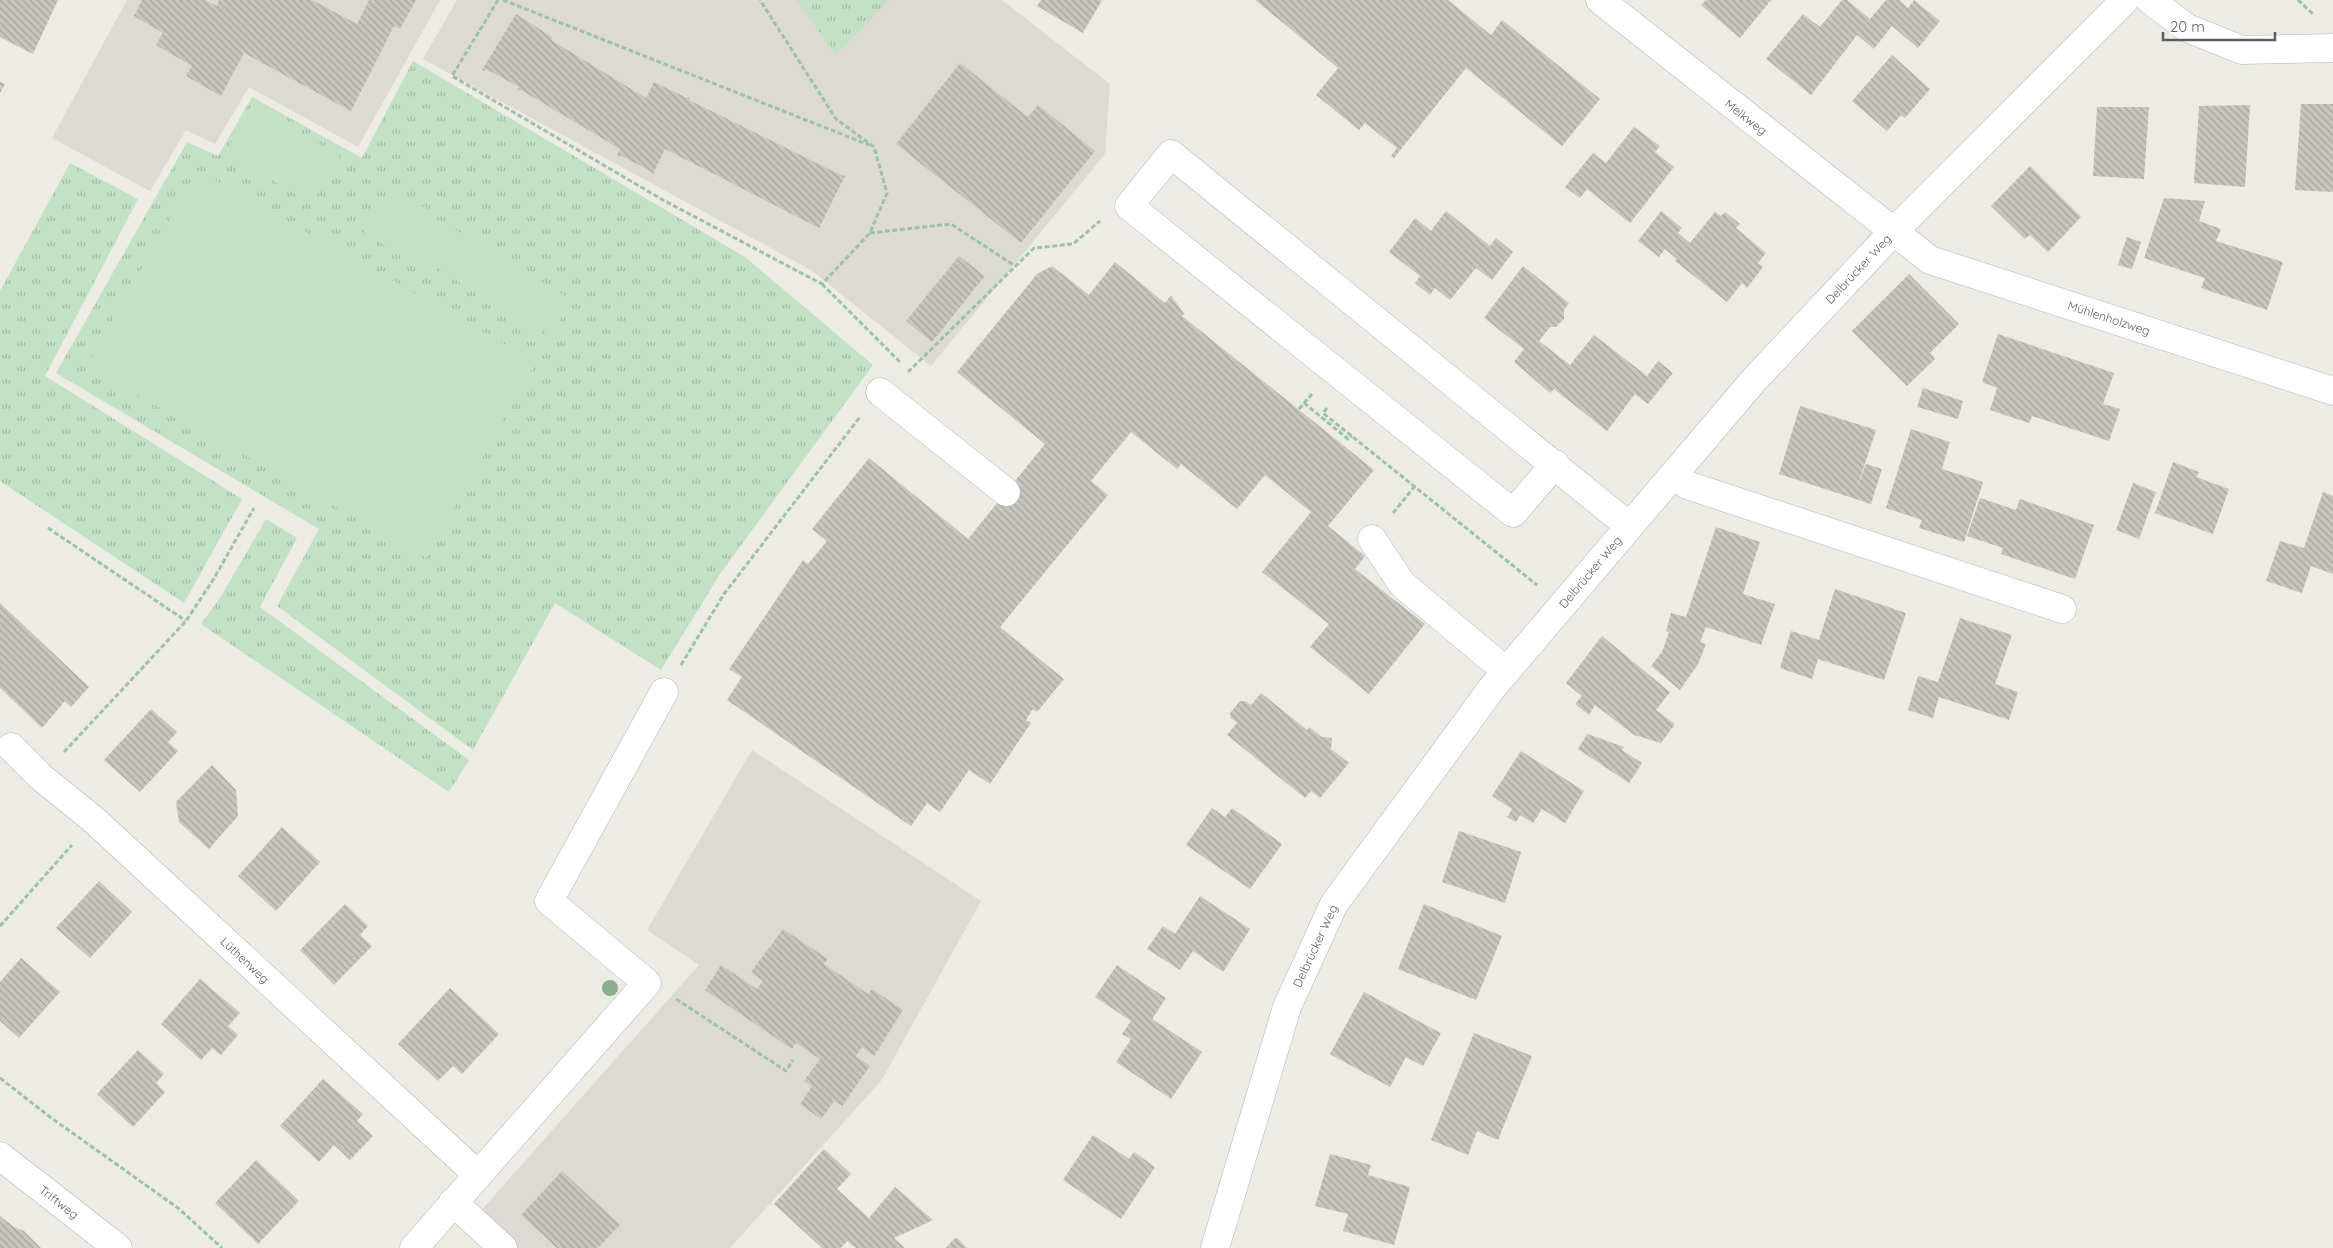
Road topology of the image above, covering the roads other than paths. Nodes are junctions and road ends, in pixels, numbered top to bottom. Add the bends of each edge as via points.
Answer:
1 (1600, 0) edge
2 (2125, 0) edge
3 (2150, 0) edge
4 (2333, 48) edge
5 (1893, 232) junction
6 (2333, 391) edge
7 (880, 392) road end
8 (1555, 464) junction
9 (1675, 474) junction
10 (1006, 492) dead end
11 (1630, 526) junction
12 (1372, 539) dead end
13 (2062, 609) dead end
14 (1506, 671) junction
15 (664, 692) road end
16 (11, 747) dead end
17 (0, 1156) edge
18 (478, 1175) junction
19 (454, 1202) junction
20 (118, 1248) edge
21 (414, 1248) edge
22 (503, 1248) edge
23 (1215, 1248) edge

1 - 5 street, Melkweg
2 - 5 street, Delbrücker Weg
3 - 4 street via 2187,28 2242,50
5 - 6 street, Mühlenholzweg via 1930,260
5 - 9 street, Delbrücker Weg via 1754,380
7 - 10 street
8 - 8 street via 1171,154 1130,206 1513,513
8 - 11 street
9 - 11 street, Delbrücker Weg
9 - 13 street via 1687,485
11 - 14 street, Delbrücker Weg
12 - 14 street via 1402,584
14 - 23 street, Delbrücker Weg via 1334,904 1287,1007
15 - 18 street via 549,900 647,983
16 - 18 street, Lüthenweg
17 - 20 street, Triftweg
18 - 19 street
19 - 21 street
19 - 22 street

